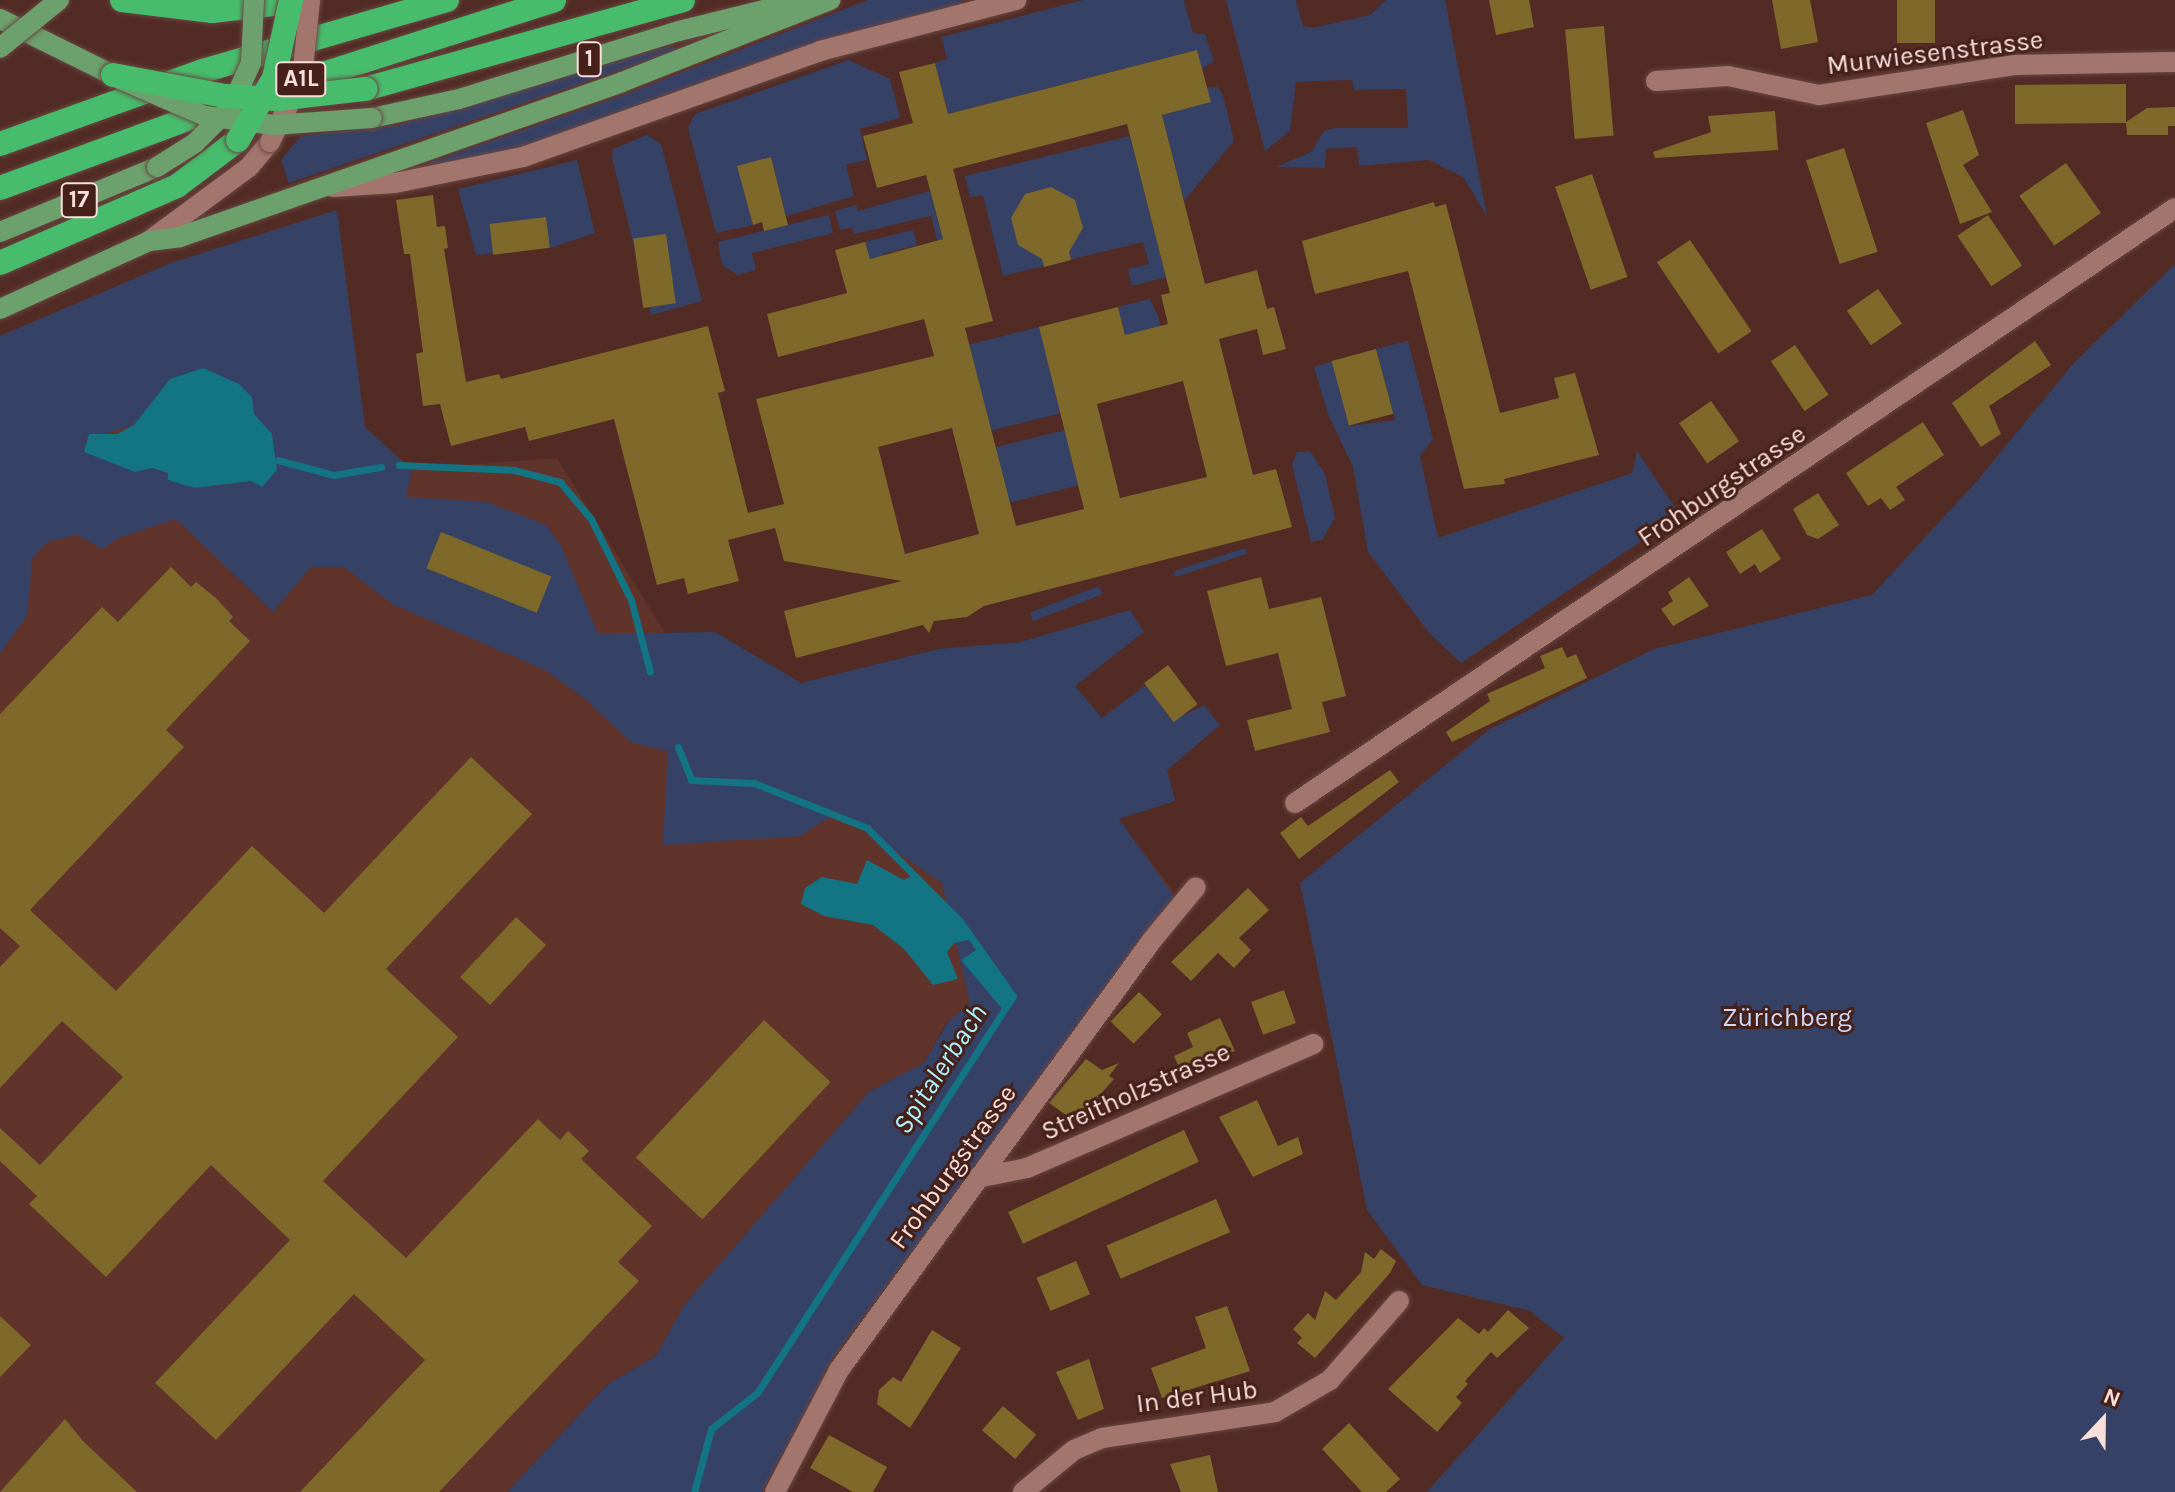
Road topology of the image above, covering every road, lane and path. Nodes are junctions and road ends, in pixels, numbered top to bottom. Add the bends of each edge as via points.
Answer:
1 (59, 0) edge
2 (122, 0) edge
3 (254, 0) edge
4 (276, 0) edge
5 (291, 0) edge
6 (309, 0) edge
7 (447, 0) edge
8 (554, 0) edge
9 (683, 0) edge
10 (805, 0) edge
11 (830, 0) edge
12 (1016, 0) edge
13 (0, 19) edge
14 (0, 48) edge
15 (279, 56) junction
16 (2175, 62) edge
17 (113, 75) junction
18 (1656, 81) dead end
19 (0, 144) edge
20 (0, 188) edge
21 (313, 188) junction
22 (2175, 208) edge
23 (0, 232) edge
24 (149, 241) junction
25 (0, 263) edge
26 (2, 307) edge
27 (1295, 803) dead end
28 (1196, 887) dead end
29 (1313, 1044) dead end
30 (977, 1178) junction
31 (1399, 1301) dead end
32 (775, 1492) edge
33 (1023, 1492) edge

1 - 14 main road, bridge
2 - 6 highway via 212,11
3 - 23 main road, 17, bridge via 251,63 231,107 215,126 157,167
4 - 15 highway, bridge
5 - 15 highway, bridge
6 - 24 street, bridge via 302,78 270,142 249,167
7 - 19 highway, A1L via 203,71
8 - 20 highway, A1L via 51,166
9 - 17 highway, bridge via 365,89 277,99 225,96
10 - 17 main road, 1, bridge via 679,31 459,99 372,118 273,125 205,116 137,91
11 - 21 main road via 652,72
12 - 21 street via 820,51 535,153 395,183
13 - 17 main road, 1
15 - 25 highway, bridge via 264,102 238,140 177,186
16 - 18 street, Murwiesenstrasse via 2014,65 1819,95 1728,76
21 - 24 main road via 180,237
22 - 27 street, Frohburgstrasse
24 - 26 main road
28 - 30 street, Frohburgstrasse
29 - 30 street, Streitholzstrasse via 1027,1168
30 - 32 street, Frohburgstrasse via 839,1370
31 - 33 street, In der Hub via 1330,1380 1275,1412 1102,1438 1074,1450

